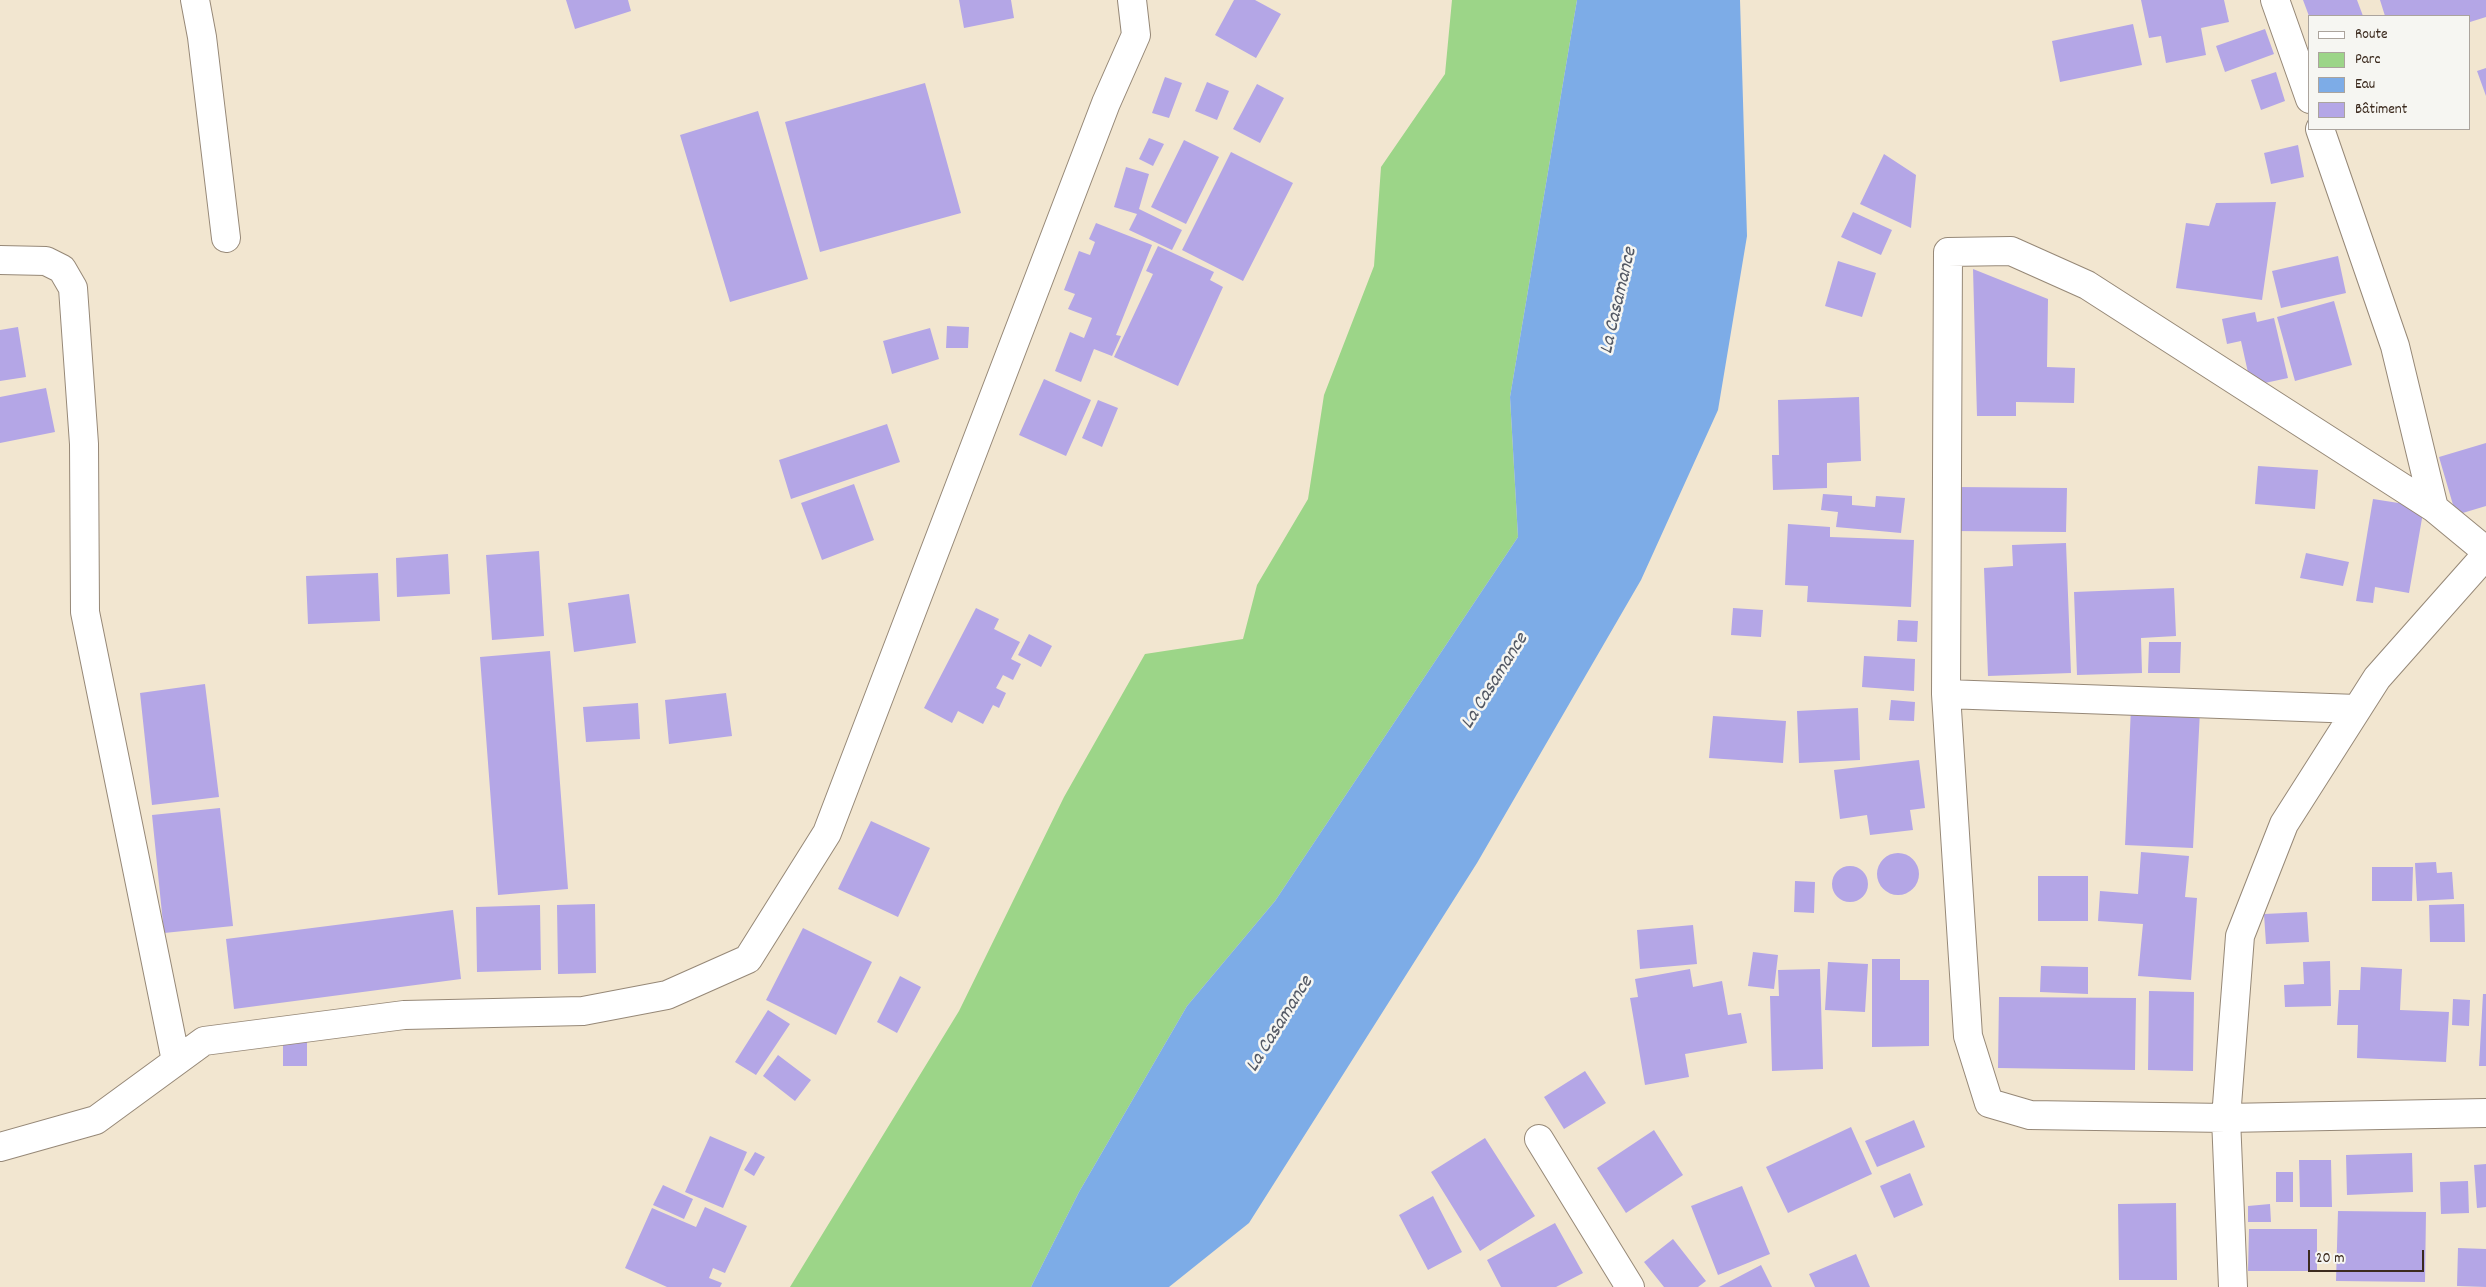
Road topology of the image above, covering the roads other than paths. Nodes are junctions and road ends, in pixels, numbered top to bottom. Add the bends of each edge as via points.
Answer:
1 (195, 0) edge
2 (1132, 0) edge
3 (2275, 0) edge
4 (2308, 93) edge
5 (2320, 130) edge
6 (226, 238) dead end
7 (0, 260) edge
8 (2434, 508) junction
9 (2486, 551) edge
10 (2486, 555) edge
11 (1946, 694) junction
12 (2357, 710) junction
13 (176, 1061) junction
14 (2486, 1113) edge
15 (2226, 1118) junction
16 (1539, 1139) dead end
17 (0, 1147) edge
18 (1630, 1287) edge
19 (2233, 1287) edge

1 - 6 street
2 - 13 street via 1136,35 1103,113 827,833 748,960 667,995 583,1011 395,1016 204,1041
3 - 4 street
5 - 8 street via 2395,346
7 - 13 street via 46,261 62,269 73,288 84,444 85,612
8 - 9 street
8 - 11 street via 2086,285 2012,251 1948,252
10 - 12 street via 2377,678
11 - 12 street
11 - 15 street via 1968,1036 1989,1103 2030,1115
12 - 15 street via 2284,824 2240,936
13 - 17 street via 96,1120
14 - 15 street
15 - 19 street
16 - 18 street

